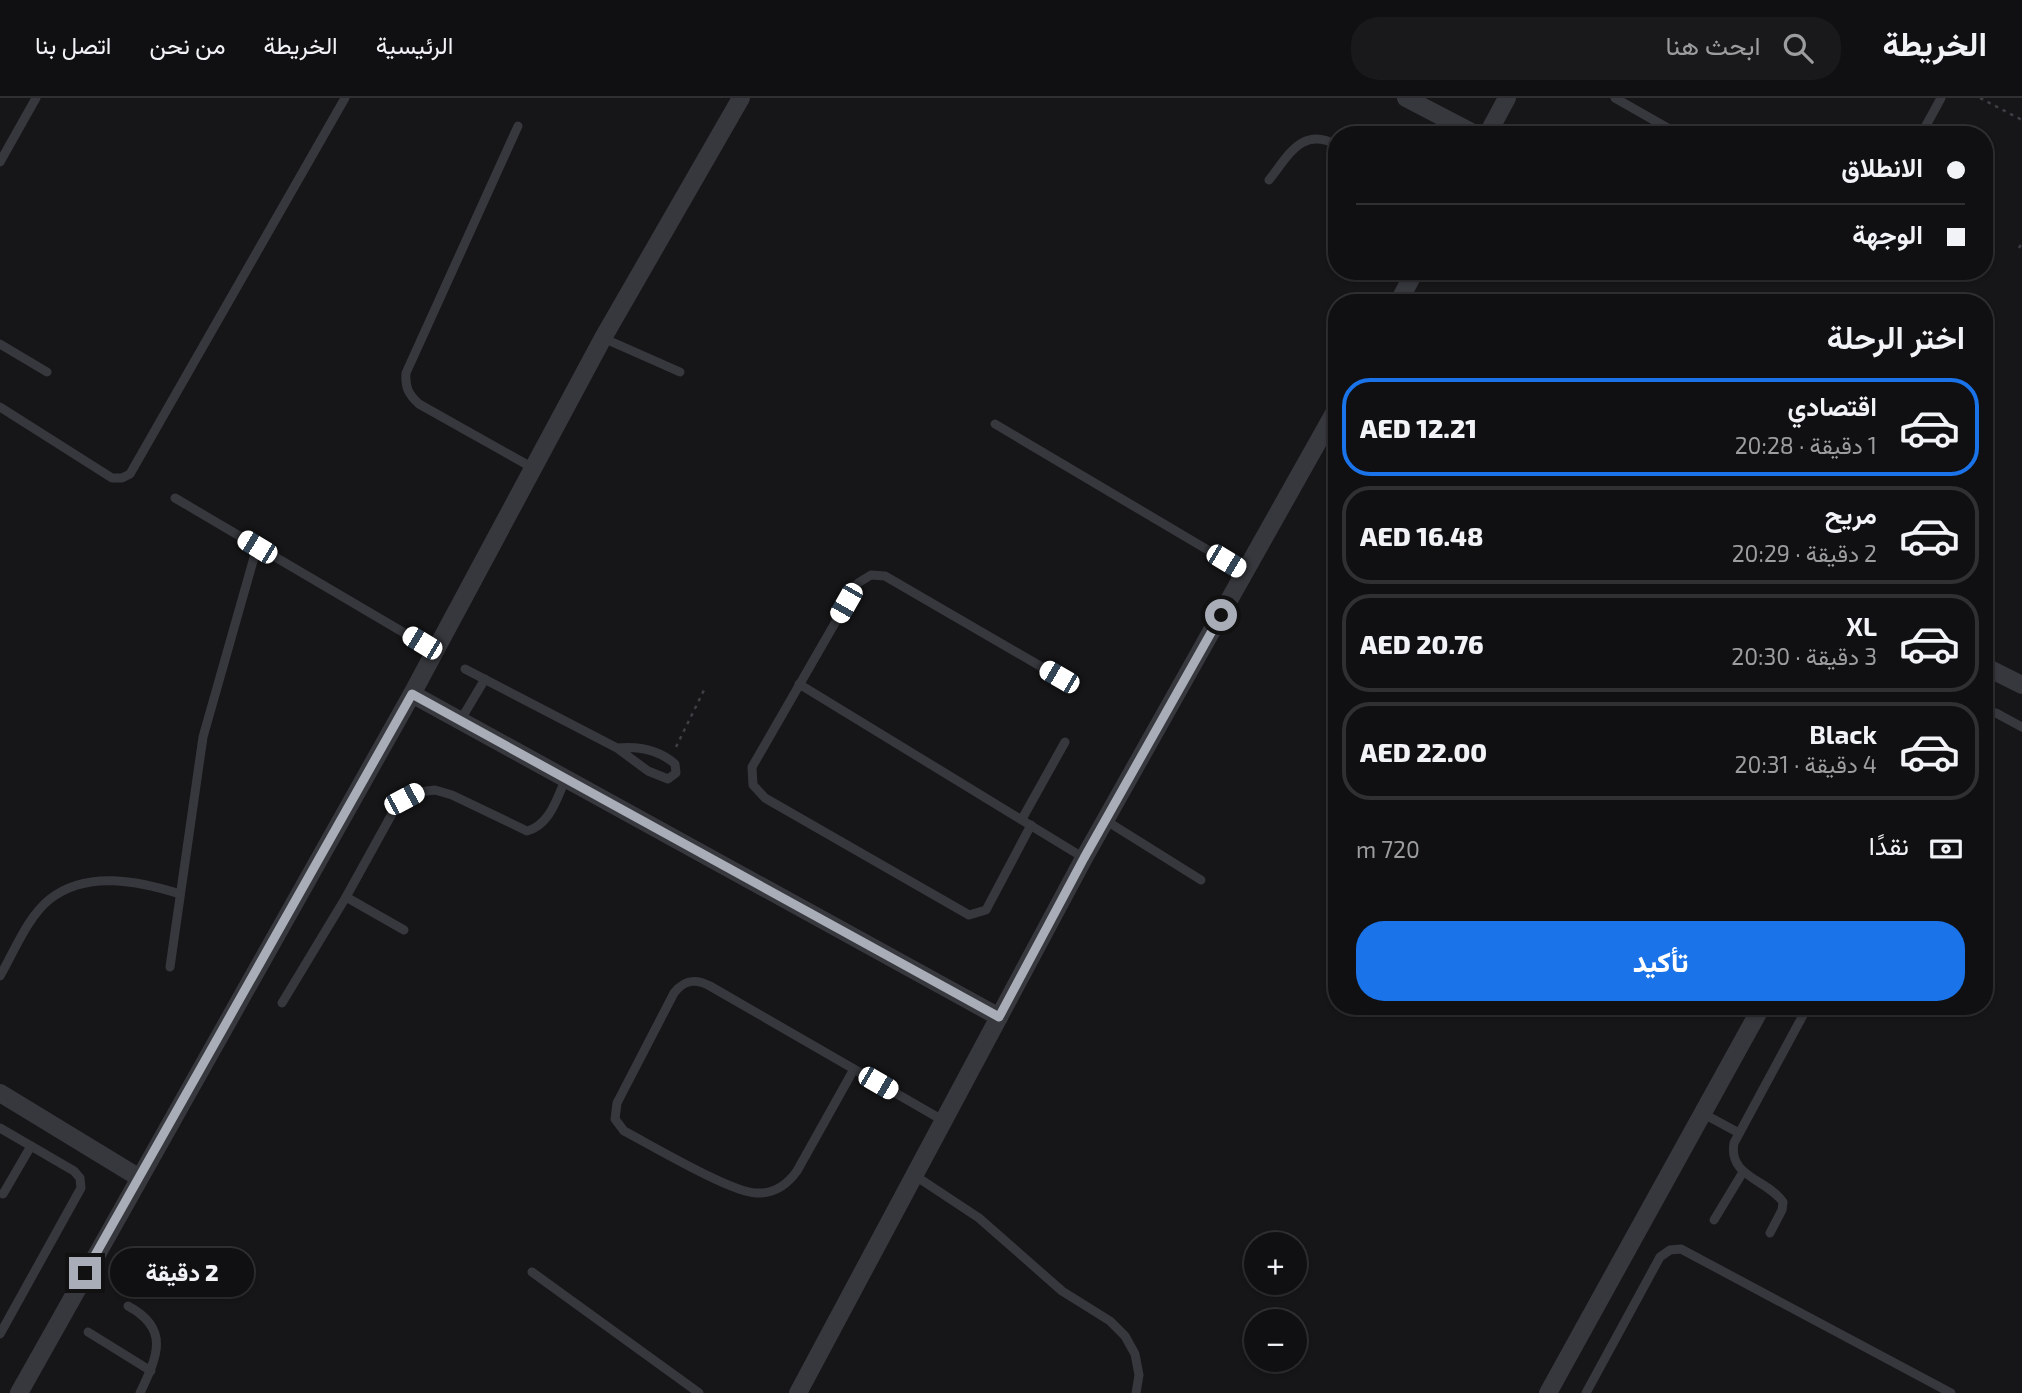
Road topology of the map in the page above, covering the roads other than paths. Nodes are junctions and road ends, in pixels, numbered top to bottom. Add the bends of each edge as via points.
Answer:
1 (36, 98) edge
2 (345, 98) edge
3 (741, 98) edge
4 (1406, 98) edge
5 (1507, 98) edge
6 (1615, 98) edge
7 (1941, 98) edge
8 (518, 126) dead end
9 (1460, 126) edge
10 (1492, 126) edge
11 (1664, 126) edge
12 (1926, 126) edge
13 (1328, 140) edge
14 (0, 162) edge
15 (1269, 180) dead end
16 (603, 338) junction
17 (0, 344) edge
18 (47, 372) dead end
19 (680, 372) dead end
20 (0, 407) edge
21 (995, 424) dead end
22 (1328, 424) edge
23 (533, 468) junction
24 (175, 498) dead end
25 (257, 547) junction
26 (1245, 572) junction
27 (435, 651) junction
28 (465, 668) dead end
29 (1993, 670) edge
30 (1059, 677) dead end
31 (485, 679) junction
32 (799, 684) junction
33 (2022, 685) edge
34 (412, 694) junction
35 (1993, 712) edge
36 (460, 721) junction
37 (2022, 727) edge
38 (1065, 742) dead end
39 (617, 748) junction
40 (566, 778) junction
41 (1022, 819) junction
42 (1105, 820) junction
43 (1031, 825) junction
44 (1084, 858) junction
45 (1201, 880) dead end
46 (180, 894) junction
47 (346, 897) junction
48 (404, 930) dead end
49 (170, 967) dead end
50 (0, 976) edge
51 (282, 1003) dead end
52 (1757, 1015) edge
53 (1803, 1015) edge
54 (999, 1017) junction
55 (855, 1069) junction
56 (0, 1093) edge
57 (1702, 1113) junction
58 (944, 1121) junction
59 (0, 1128) edge
60 (1739, 1133) junction
61 (31, 1146) junction
62 (1743, 1172) junction
63 (914, 1175) junction
64 (138, 1177) junction
65 (4, 1194) dead end
66 (1714, 1220) dead end
67 (1770, 1233) dead end
68 (532, 1272) dead end
69 (128, 1306) dead end
70 (88, 1332) dead end
71 (0, 1334) edge
72 (151, 1371) junction
73 (19, 1393) edge
74 (140, 1393) edge
75 (699, 1393) edge
76 (798, 1393) edge
77 (1136, 1393) edge
78 (1548, 1393) edge
79 (1586, 1393) edge
80 (1951, 1393) edge

1 - 14 lane
2 - 20 lane via 131,474 112,478
3 - 16 street
4 - 9 street
5 - 10 street
6 - 11 lane
7 - 12 lane
8 - 23 lane via 405,384 419,404
13 - 15 lane via 1312,138 1300,143
16 - 19 lane
16 - 23 street
17 - 18 lane
21 - 26 lane
22 - 26 street
23 - 27 street
24 - 25 lane
25 - 27 lane
25 - 46 lane via 203,737
26 - 42 street
27 - 34 street
28 - 31 lane
29 - 33 street
30 - 32 lane via 878,574 858,583
31 - 36 lane
31 - 39 lane
32 - 41 lane
32 - 43 lane via 752,767 753,785 765,799 969,915 986,910
34 - 36 street
34 - 64 street
35 - 37 lane
36 - 40 street
38 - 41 lane
39 - 39 lane via 650,750 670,760 676,773 664,779
40 - 47 lane via 545,821 527,831 435,790 404,799
40 - 54 street
41 - 43 lane
42 - 44 street
42 - 45 lane
43 - 44 lane
44 - 54 street
46 - 49 lane
46 - 50 lane via 131,882 75,885 49,900
47 - 48 lane
47 - 51 lane
52 - 57 street
53 - 60 lane
54 - 58 street
55 - 55 lane via 710,986 690,981 674,993 617,1103 615,1119 624,1131 735,1187 768,1192 790,1181
55 - 58 lane
56 - 64 street
57 - 60 lane
57 - 78 street
58 - 63 street
59 - 61 lane
60 - 62 lane via 1732,1151
61 - 65 lane
61 - 71 lane via 74,1171 81,1188
62 - 66 lane
62 - 67 lane via 1783,1202
63 - 76 street
63 - 77 lane via 979,1218 1062,1291 1110,1321 1135,1354
64 - 73 street
68 - 75 lane
69 - 72 lane via 150,1322 156,1334 158,1348
70 - 72 lane
72 - 74 lane
79 - 80 lane via 1660,1257 1681,1249

